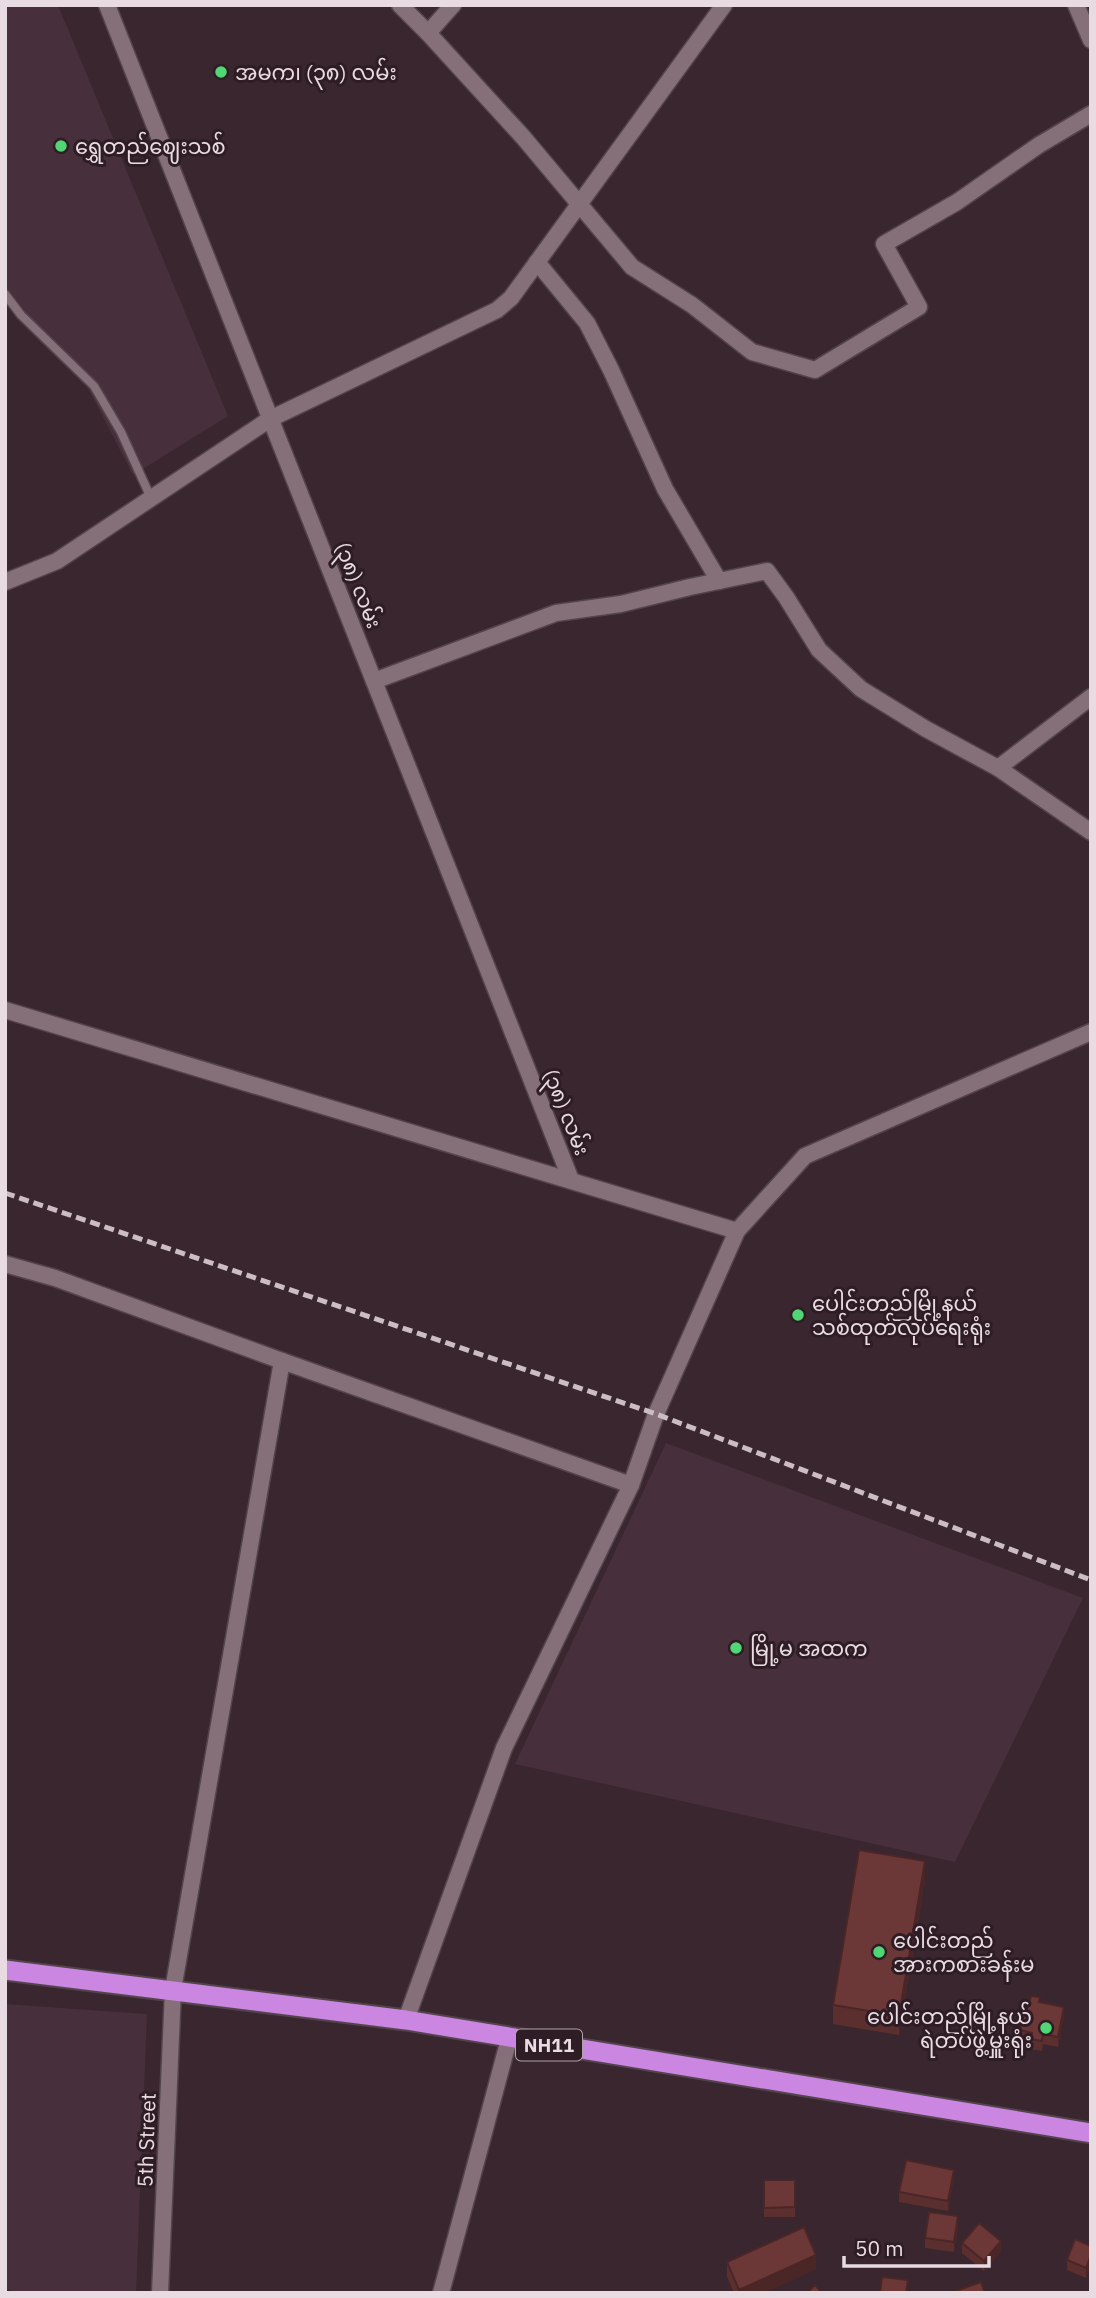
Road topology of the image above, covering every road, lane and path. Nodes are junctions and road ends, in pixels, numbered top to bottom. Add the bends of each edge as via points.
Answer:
1 (107, 5) edge
2 (400, 5) edge
3 (453, 5) edge
4 (724, 5) edge
5 (1076, 5) edge
6 (428, 33) junction
7 (1091, 40) edge
8 (1091, 114) edge
9 (579, 205) junction
10 (537, 262) junction
11 (5, 294) edge
12 (270, 419) junction
13 (151, 498) junction
14 (719, 581) junction
15 (5, 582) edge
16 (374, 681) junction
17 (1091, 697) edge
18 (998, 768) junction
19 (1091, 832) edge
20 (5, 1010) edge
21 (1091, 1032) edge
22 (571, 1180) junction
23 (737, 1231) junction
24 (5, 1264) edge
25 (282, 1362) junction
26 (631, 1485) junction
27 (5, 1970) edge
28 (173, 1990) junction
29 (406, 2021) junction
30 (509, 2039) junction
31 (1091, 2133) edge
32 (160, 2293) edge
33 (441, 2293) edge

1 - 12 street, (၃၈) လမ်း
2 - 6 street
3 - 6 street
4 - 9 street
5 - 7 street
6 - 9 street
8 - 9 street via 884,244 919,307 815,370 752,352 692,305 632,267
9 - 10 street
10 - 12 street via 497,310
10 - 14 street via 587,323 664,489
11 - 13 lane via 94,386
12 - 13 street
12 - 16 street, (၃၈) လမ်း
13 - 15 street via 57,561
14 - 16 street via 621,604 556,613
14 - 18 street via 766,571 819,650 861,689
16 - 22 street, (၃၈) လမ်း
17 - 18 street
18 - 19 street
20 - 22 street
21 - 23 street via 805,1156
22 - 23 street
23 - 26 street via 656,1414
24 - 25 street
25 - 26 street
25 - 28 street, 5th Street
26 - 29 street via 504,1748
27 - 28 highway, NH11
28 - 29 highway, NH11
28 - 32 street, 5th Street
29 - 30 highway, NH11
30 - 31 highway, NH11
30 - 33 street

